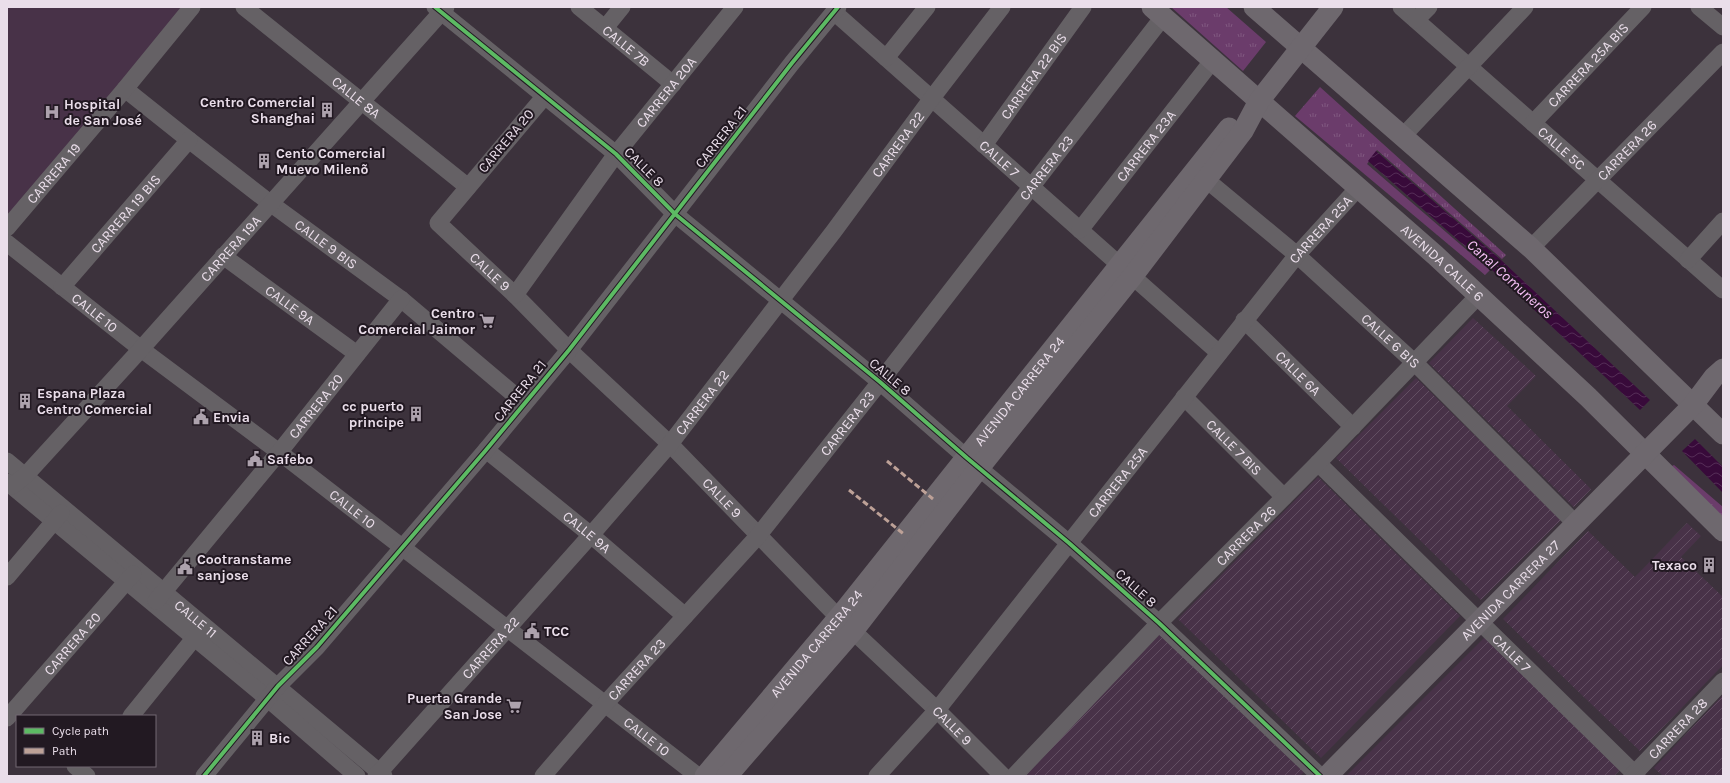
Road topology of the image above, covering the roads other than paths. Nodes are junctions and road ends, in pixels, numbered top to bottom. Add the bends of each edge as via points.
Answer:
1 (192, 7) edge
2 (244, 7) edge
3 (579, 7) edge
4 (622, 7) edge
5 (735, 7) edge
6 (927, 7) edge
7 (1002, 7) edge
8 (1083, 7) edge
9 (1254, 7) edge
10 (1333, 7) edge
11 (1401, 7) edge
12 (1429, 7) edge
13 (1525, 7) edge
14 (1643, 7) edge
15 (1699, 7) edge
16 (441, 9) edge
17 (836, 9) edge
18 (1157, 12) edge
19 (1416, 20) junction
20 (1723, 27) edge
21 (605, 28) junction
22 (1301, 48) junction
23 (1723, 52) edge
24 (886, 58) junction
25 (1213, 60) junction
26 (1468, 66) junction
27 (673, 84) junction
28 (125, 89) junction
29 (544, 97) junction
30 (932, 98) junction
31 (1259, 101) junction
32 (362, 102) junction
33 (1533, 123) junction
34 (1403, 136) junction
35 (189, 140) junction
36 (984, 145) junction
37 (616, 154) junction
38 (1201, 175) junction
39 (1598, 180) junction
40 (468, 187) junction
41 (1032, 188) junction
42 (1358, 188) junction
43 (270, 203) junction
44 (675, 214) junction
45 (1723, 221) edge
46 (438, 223) joint
47 (7, 228) edge
48 (1080, 230) junction
49 (7, 243) edge
50 (1531, 248) junction
51 (1297, 255) junction
52 (223, 256) junction
53 (1688, 260) junction
54 (1125, 271) junction
55 (62, 287) junction
56 (1723, 290) edge
57 (515, 295) junction
58 (1479, 295) junction
59 (401, 299) junction
60 (781, 300) junction
61 (1244, 320) junction
62 (141, 350) junction
63 (569, 350) junction
64 (1219, 352) junction
65 (357, 354) junction
66 (1415, 363) junction
67 (1723, 369) edge
68 (880, 382) junction
69 (1723, 384) edge
70 (1184, 397) junction
71 (524, 403) junction
72 (1694, 405) junction
73 (1353, 427) junction
74 (1723, 434) edge
75 (670, 444) junction
76 (486, 450) junction
77 (279, 452) junction
78 (1645, 454) junction
79 (7, 461) edge
80 (973, 463) junction
81 (1318, 463) junction
82 (15, 481) edge
83 (1284, 497) junction
84 (59, 515) junction
85 (1576, 524) junction
86 (1723, 531) edge
87 (592, 535) junction
88 (758, 536) junction
89 (1069, 543) junction
90 (402, 547) junction
91 (132, 576) junction
92 (7, 577) edge
93 (159, 598) junction
94 (685, 616) junction
95 (1480, 621) junction
96 (1159, 623) junction
97 (846, 624) junction
98 (507, 629) junction
99 (199, 633) junction
100 (1723, 681) edge
101 (273, 693) junction
102 (605, 704) junction
103 (937, 710) junction
104 (11, 714) edge
105 (132, 715) edge
106 (380, 775) edge
107 (1635, 775) edge
108 (204, 776) edge
109 (357, 776) edge
110 (543, 776) edge
111 (698, 776) edge
112 (705, 776) edge
113 (727, 776) edge
114 (877, 776) edge
115 (1003, 776) edge
116 (1014, 776) edge
117 (1320, 776) edge
118 (1327, 776) edge

1 - 28 street, CARRERA 19
2 - 32 street, CALLE 8A
3 - 21 street, CALLE 7B
4 - 21 street
5 - 27 street, CARRERA 20A
6 - 24 street
7 - 30 street, CARRERA 22
8 - 36 street, CARRERA 22 BIS
9 - 22 main road
10 - 22 main road, AVENIDA CARRERA 24
11 - 19 street, CALLE 5C
12 - 19 street
13 - 26 street
14 - 33 street, CARRERA 25A BIS
15 - 20 street
16 - 29 street, CALLE 8
16 - 32 street, CARRERA 19A
17 - 24 street, CALLE 7
17 - 44 street, CARRERA 21
18 - 25 main road, AVENIDA CALLE 6
18 - 41 street, CARRERA 23
19 - 26 street, CALLE 5C
21 - 27 street, CALLE 7B
22 - 31 main road, AVENIDA CARRERA 24
22 - 34 main road
23 - 39 street, CARRERA 26
24 - 30 street, CALLE 7
25 - 31 main road, AVENIDA CALLE 6
25 - 48 street, CARRERA 23A
26 - 33 street, CALLE 5C
26 - 34 street
27 - 37 street, CARRERA 20A
28 - 35 street, CALLE 9 BIS
28 - 47 street, CARRERA 19
29 - 37 street, CALLE 8
29 - 40 street, CARRERA 20
30 - 36 street, CALLE 7
30 - 60 street, CARRERA 22
31 - 38 main road, AVENIDA CARRERA 24 via 1243,131
31 - 42 main road, AVENIDA CALLE 6
32 - 40 street, CALLE 8A
32 - 43 street, CARRERA 19A
33 - 39 street, CALLE 5C
34 - 50 main road
35 - 43 street, CALLE 9 BIS
35 - 55 street, CARRERA 19 BIS
36 - 41 street, CALLE 7
37 - 44 street, CALLE 8
37 - 57 street, CARRERA 20A
38 - 51 street, CALLE 6 BIS
38 - 54 main road, AVENIDA CARRERA 24
39 - 50 street, CARRERA 26
39 - 53 street, CALLE 5C
40 - 46 street, CARRERA 20
41 - 48 street, CALLE 7
41 - 68 street, CARRERA 23
42 - 51 street, CARRERA 25A
42 - 58 main road, AVENIDA CALLE 6
43 - 52 street, CARRERA 19A
43 - 59 street, CALLE 9 BIS
44 - 60 street, CALLE 8
44 - 63 street, CARRERA 21
45 - 53 street
46 - 57 street, CALLE 9
48 - 54 street, CALLE 7
49 - 55 street, CALLE 10
50 - 72 main road
51 - 61 street, CARRERA 25A
51 - 66 street, CALLE 6 BIS
52 - 62 street, CARRERA 19A
52 - 65 street, CALLE 9A
53 - 56 street, CALLE 5C
54 - 64 street, CALLE 7
54 - 80 main road, AVENIDA CARRERA 24
55 - 62 street, CALLE 10
57 - 63 street, CALLE 9
58 - 66 street, CARRERA 26
58 - 78 main road, AVENIDA CALLE 6
59 - 65 street, CARRERA 20
59 - 71 street, CALLE 9 BIS
60 - 68 street, CALLE 8
60 - 75 street, CARRERA 22
61 - 64 street, CARRERA 25A
61 - 73 street, CALLE 6A
62 - 77 street, CALLE 10
62 - 82 street, CARRERA 19A
63 - 71 street, CARRERA 21
63 - 75 street, CALLE 9
64 - 70 street, CARRERA 25A
65 - 77 street, CARRERA 20
66 - 73 street, CARRERA 26
66 - 85 street, CALLE 6 BIS
67 - 72 main road, AVENIDA CARRERA 27
68 - 80 street, CALLE 8
68 - 88 street, CARRERA 23
69 - 72 main road, AVENIDA CARRERA 27
70 - 83 street, CALLE 7 BIS
70 - 89 street, CARRERA 25A
71 - 76 street, CARRERA 21
72 - 74 main road
72 - 78 main road, AVENIDA CARRERA 27
73 - 81 street, CARRERA 26
75 - 87 street, CARRERA 22
75 - 88 street, CALLE 9
76 - 87 street, CALLE 9A
76 - 90 street, CARRERA 21
77 - 90 street, CALLE 10
77 - 93 street, CARRERA 20
78 - 85 main road, AVENIDA CARRERA 27
78 - 86 main road, AVENIDA CALLE 6
79 - 82 street, CALLE 11
80 - 89 street, CALLE 8
80 - 97 main road, AVENIDA CARRERA 24
81 - 83 street, CARRERA 26
81 - 95 street, CALLE 7
82 - 84 street, CALLE 11
83 - 96 street, CARRERA 26
84 - 91 street, CALLE 11
84 - 92 street
85 - 95 main road, AVENIDA CARRERA 27
87 - 94 street, CALLE 9A
87 - 98 street, CARRERA 22
88 - 94 street, CARRERA 23
88 - 97 street, CALLE 9
89 - 96 street, CALLE 8
89 - 103 street, CARRERA 25A
90 - 98 street, CALLE 10
90 - 101 street, CARRERA 21 via 317,647
91 - 93 street, CALLE 11
91 - 104 street, CARRERA 20
93 - 99 street, CALLE 11
94 - 102 street, CARRERA 23
95 - 107 street, CALLE 7
95 - 118 main road, AVENIDA CARRERA 27
96 - 116 street, CARRERA 26
96 - 117 street, CALLE 8
97 - 103 street, CALLE 9
97 - 112 main road, AVENIDA CARRERA 24
97 - 113 main road, AVENIDA CARRERA 24
98 - 102 street, CALLE 10
98 - 106 street, CARRERA 22
99 - 101 street, CALLE 11
99 - 105 street
100 - 107 street, CARRERA 28
101 - 106 street, CALLE 11
101 - 108 street, CARRERA 21
101 - 109 street, CALLE 11
102 - 110 street, CARRERA 23
102 - 111 street, CALLE 10
103 - 114 street, CARRERA 25A
103 - 115 street, CALLE 9

